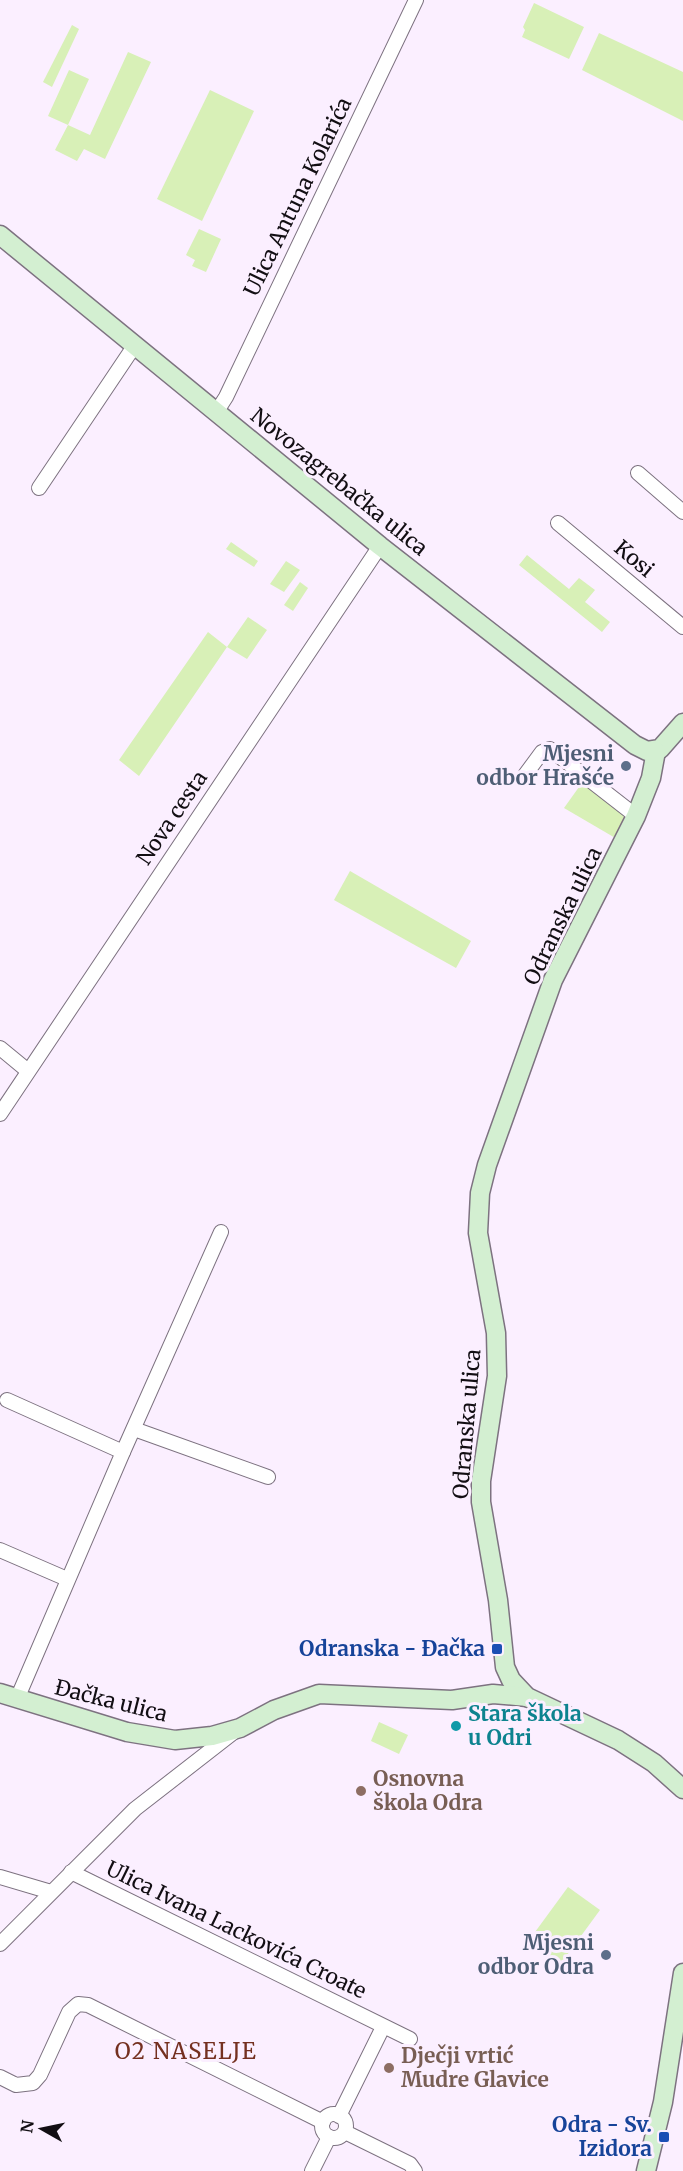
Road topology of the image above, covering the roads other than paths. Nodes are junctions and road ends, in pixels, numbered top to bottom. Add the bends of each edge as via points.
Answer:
1 (416, 0) edge
2 (0, 234) edge
3 (135, 345) junction
4 (217, 411) junction
5 (638, 473) dead end
6 (39, 488) dead end
7 (683, 512) edge
8 (558, 524) dead end
9 (380, 546) junction
10 (683, 627) edge
11 (683, 723) edge
12 (656, 750) junction
13 (525, 775) dead end
14 (636, 816) junction
15 (0, 1048) edge
16 (28, 1071) junction
17 (0, 1114) edge
18 (221, 1232) dead end
19 (7, 1400) dead end
20 (134, 1429) junction
21 (123, 1452) junction
22 (268, 1477) dead end
23 (0, 1550) edge
24 (67, 1579) junction
25 (505, 1667) junction
26 (493, 1694) junction
27 (8, 1696) edge
28 (527, 1697) junction
29 (240, 1728) junction
30 (182, 1740) junction
31 (193, 1762) junction
32 (683, 1789) edge
33 (71, 1872) junction
34 (0, 1876) edge
35 (51, 1892) junction
36 (0, 1944) edge
37 (683, 1973) edge
38 (383, 2027) junction
39 (410, 2040) dead end
40 (0, 2077) edge
41 (339, 2116) junction
42 (323, 2122) junction
43 (345, 2132) junction
44 (328, 2137) junction
45 (312, 2171) edge
46 (415, 2171) edge
47 (646, 2171) edge

1 - 4 street, Ulica Antuna Kolarića
2 - 3 street, Novozagrebačka ulica
3 - 4 street, Novozagrebačka ulica
3 - 6 street
4 - 9 street, Novozagrebačka ulica
5 - 7 street
8 - 10 street, Kosi
9 - 12 street, Novozagrebačka ulica via 635,745 643,750
9 - 16 street, Nova cesta
11 - 12 street via 664,747
12 - 14 street, Odranska ulica via 651,778
13 - 14 street via 542,752 550,749
14 - 25 street, Odranska ulica via 554,980 491,1150 480,1193 479,1248 498,1363 481,1502
15 - 16 street
16 - 17 street, Nova cesta
18 - 20 street
19 - 21 street
20 - 21 street
20 - 22 street
21 - 24 street
23 - 24 street
24 - 27 street
25 - 26 street
25 - 28 street, Odranska ulica
26 - 28 street, Đačka ulica
26 - 29 street, Đačka ulica via 452,1700 319,1694 282,1706
27 - 30 street, Đačka ulica via 127,1732
28 - 32 street, Odranska ulica via 618,1740 654,1763
29 - 30 street, Đačka ulica
29 - 31 street
30 - 31 street via 191,1745
31 - 33 street via 135,1809
33 - 35 street
33 - 38 street, Ulica Ivana Lackovića Croate
34 - 35 street
35 - 36 street
37 - 47 street via 663,2102
38 - 39 street, Ulica Ivana Lackovića Croate
38 - 41 street
40 - 42 street via 16,2085 33,2083 69,2012 78,2004 88,2005
41 - 42 street via 332,2115
41 - 43 street via 346,2125
42 - 44 street via 322,2129
43 - 44 street via 339,2137
43 - 46 street via 410,2164
44 - 45 street

